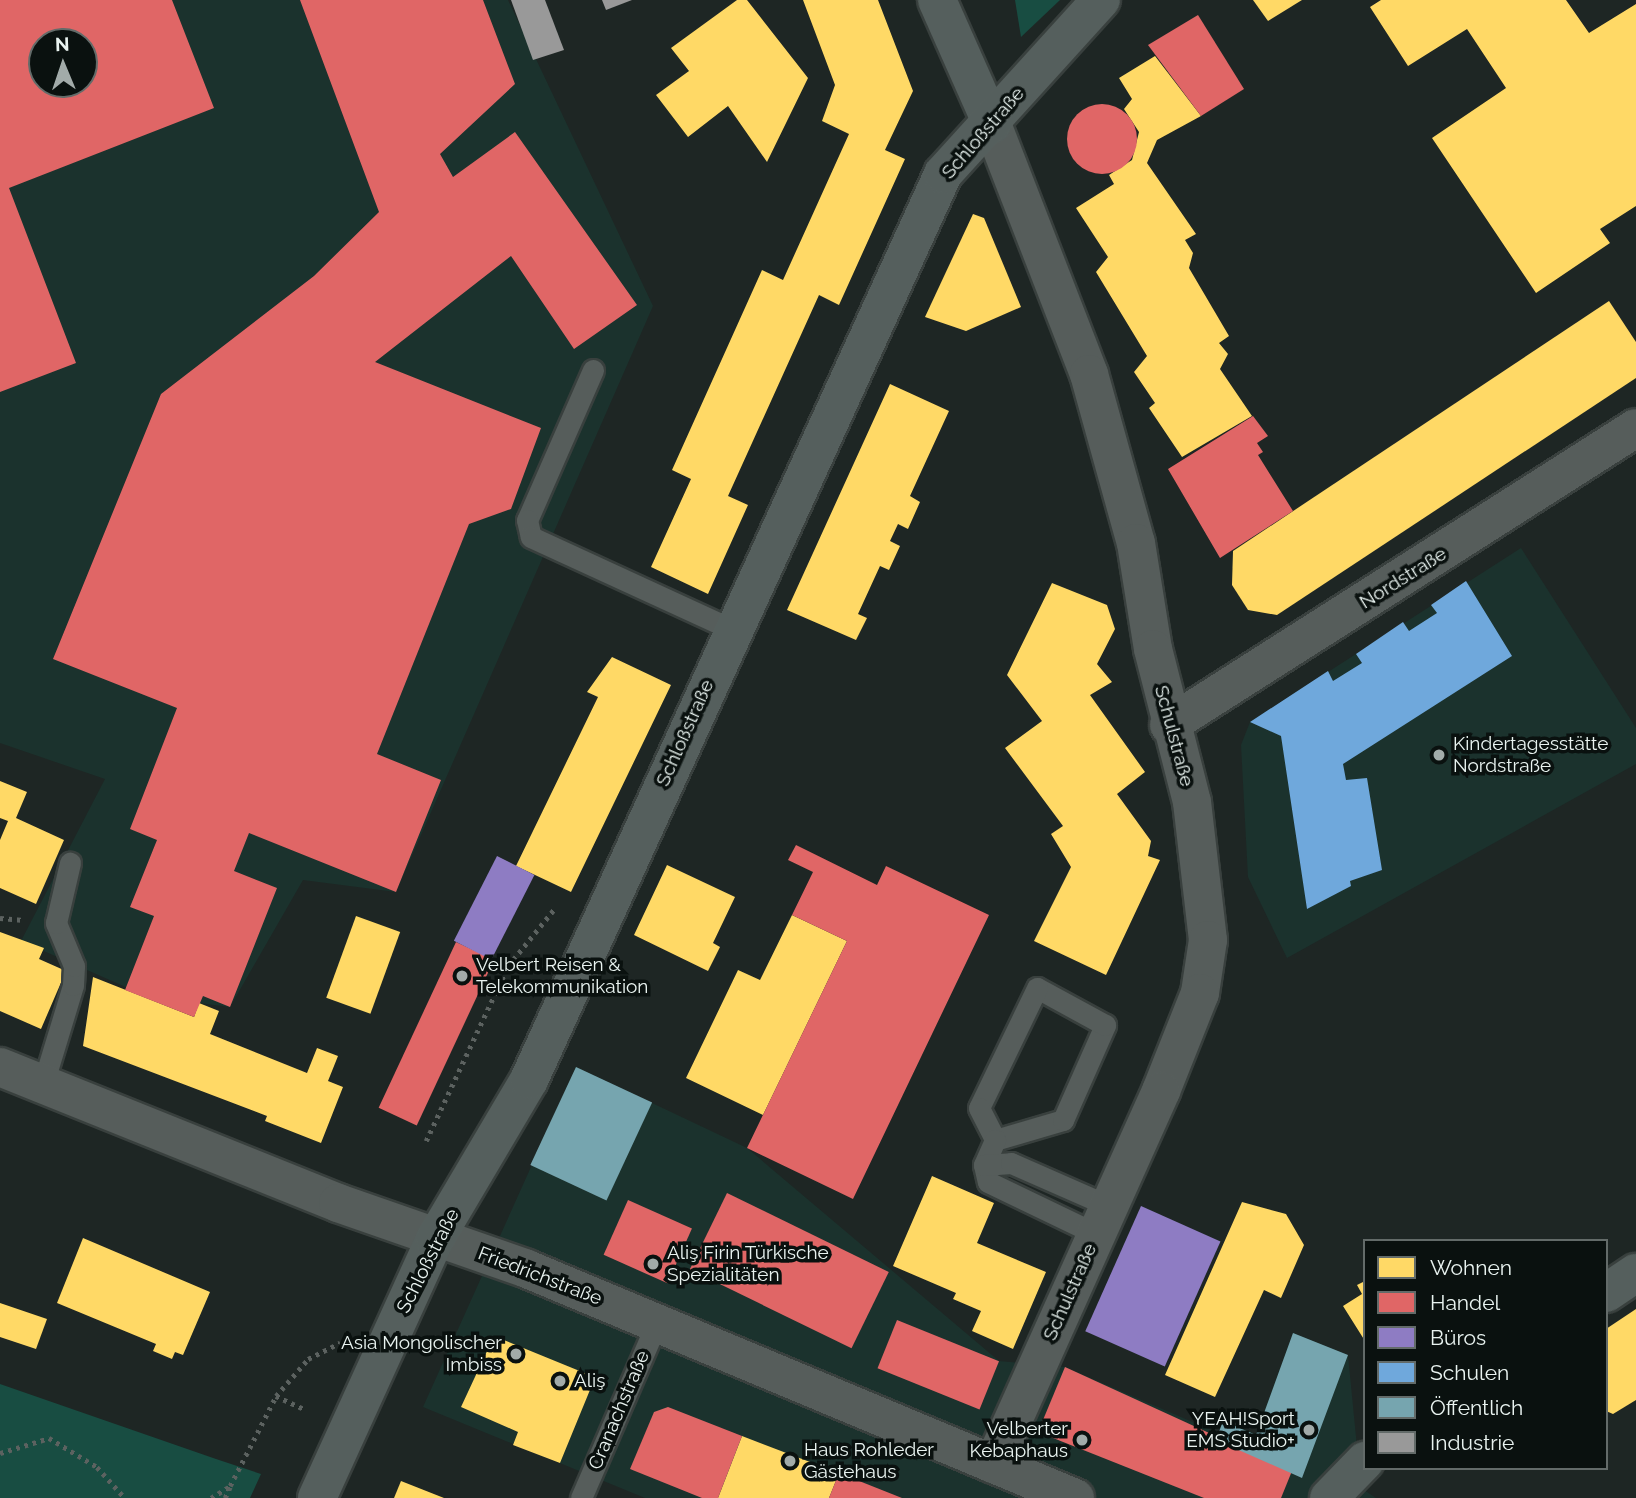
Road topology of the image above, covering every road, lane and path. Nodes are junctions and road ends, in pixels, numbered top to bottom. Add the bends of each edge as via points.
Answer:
1 (937, 0) edge
2 (1101, 0) edge
3 (992, 124) junction
4 (593, 370) dead end
5 (1636, 428) edge
6 (731, 629) junction
7 (1169, 725) junction
8 (70, 863) dead end
9 (556, 906) dead end
10 (0, 1067) edge
11 (43, 1084) junction
12 (995, 1140) junction
13 (426, 1141) dead end
14 (984, 1165) junction
15 (1102, 1220) junction
16 (435, 1239) junction
17 (1636, 1273) edge
18 (1608, 1292) edge
19 (657, 1322) junction
20 (341, 1343) dead end
21 (276, 1396) junction
22 (304, 1409) dead end
23 (0, 1453) edge
24 (1363, 1463) edge
25 (993, 1464) junction
26 (230, 1486) junction
27 (125, 1498) edge
28 (211, 1498) edge
29 (225, 1498) edge
30 (317, 1498) edge
31 (581, 1498) edge
32 (1075, 1498) edge
33 (1329, 1498) edge

1 - 3 main road, Schulstraße
2 - 3 main road, Schloßstraße
3 - 6 main road, Schloßstraße via 943,174
3 - 7 street, Schulstraße via 1089,374 1136,543
4 - 6 lane via 527,520 531,537
5 - 7 street, Nordstraße
6 - 16 main road, Schloßstraße via 529,1080
7 - 15 street, Schulstraße via 1192,802 1208,940 1200,993
8 - 11 lane via 56,923 74,965 73,985
9 - 13 path via 508,966
10 - 11 street, Friedrichstraße
11 - 16 street, Friedrichstraße
12 - 12 lane via 979,1108 1037,988 1105,1025 1063,1120
12 - 14 lane
14 - 15 lane via 1011,1163
14 - 15 lane via 988,1182
15 - 25 street, Schulstraße
16 - 19 street, Friedrichstraße
16 - 30 main road, Schloßstraße
17 - 18 main road
19 - 25 street, Friedrichstraße
19 - 31 lane, Cranachstraße
20 - 21 path via 308,1359
21 - 22 path
21 - 26 path
23 - 27 path via 49,1438 97,1467
24 - 33 main road
25 - 32 street, Friedrichstraße
26 - 28 path
26 - 29 path

